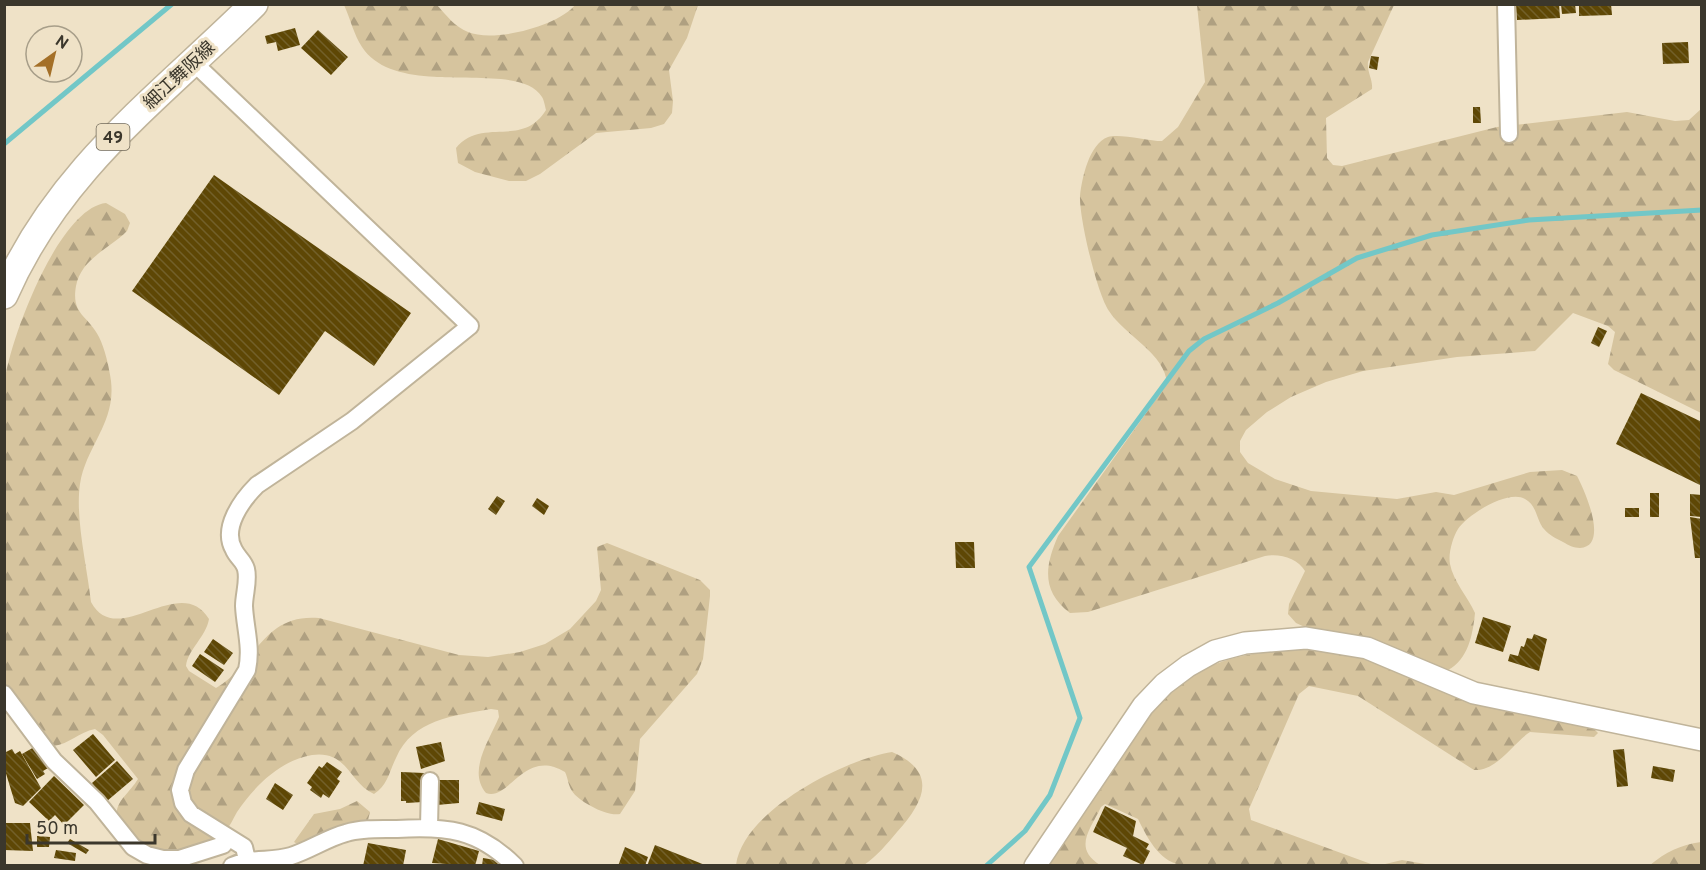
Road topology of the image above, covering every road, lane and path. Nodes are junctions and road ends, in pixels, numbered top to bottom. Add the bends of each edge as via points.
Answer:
1 (254, 4) edge
2 (1506, 4) edge
3 (193, 62) junction
4 (1509, 134) dead end
5 (4, 296) edge
6 (4, 694) edge
7 (1701, 740) edge
8 (430, 781) dead end
9 (429, 827) junction
10 (228, 837) junction
11 (239, 863) edge
12 (1041, 863) edge
13 (515, 866) edge

1 - 3 main road, 細江舞阪線 / 49
2 - 4 street
3 - 5 main road, 細江舞阪線 / 49 via 79,173 40,226
3 - 10 street via 470,326 352,421 257,485 234,517 230,540 247,575 247,670 186,770 180,790 191,814
6 - 10 street via 54,761 97,802 133,847 147,855 179,859 223,845
7 - 12 street via 1474,693 1396,659 1337,641 1286,638 1245,643 1215,651 1188,666 1150,699 1125,731
8 - 9 street
9 - 11 street via 355,831 288,857
9 - 13 street via 472,835
10 - 11 street via 244,847

